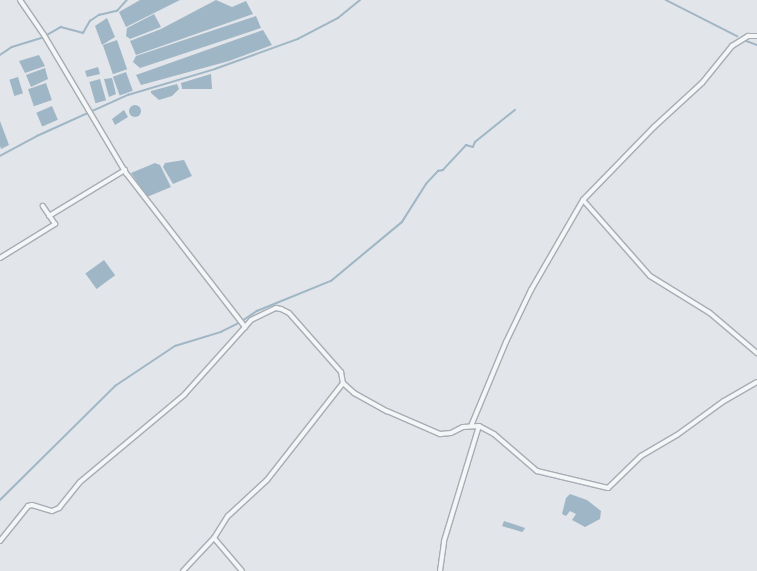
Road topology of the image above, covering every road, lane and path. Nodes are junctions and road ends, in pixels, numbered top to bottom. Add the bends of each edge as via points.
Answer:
1 (20, 0) edge
2 (757, 36) edge
3 (125, 170) junction
4 (583, 200) junction
5 (43, 206) dead end
6 (49, 216) junction
7 (0, 258) edge
8 (245, 327) junction
9 (757, 353) edge
10 (757, 382) edge
11 (343, 383) junction
12 (471, 426) junction
13 (479, 426) junction
14 (214, 538) junction
15 (0, 541) edge
16 (184, 571) edge
17 (242, 571) edge
18 (440, 571) edge

1 - 3 street
2 - 4 street via 748,36 732,46 702,83 654,126
3 - 6 street
3 - 8 street
4 - 9 street via 650,276 710,313
4 - 12 street via 531,290
5 - 6 street
6 - 7 street via 55,224
8 - 11 street via 251,320 276,308 282,309 341,372
8 - 15 street via 184,395 80,482 59,508 52,511 28,506
10 - 13 street via 724,401 677,436 641,456 608,488 536,471 494,434
11 - 12 street via 354,393 387,411 440,434
11 - 14 street via 267,480 228,516
12 - 13 street
13 - 18 street via 444,541
14 - 16 street
14 - 17 street

